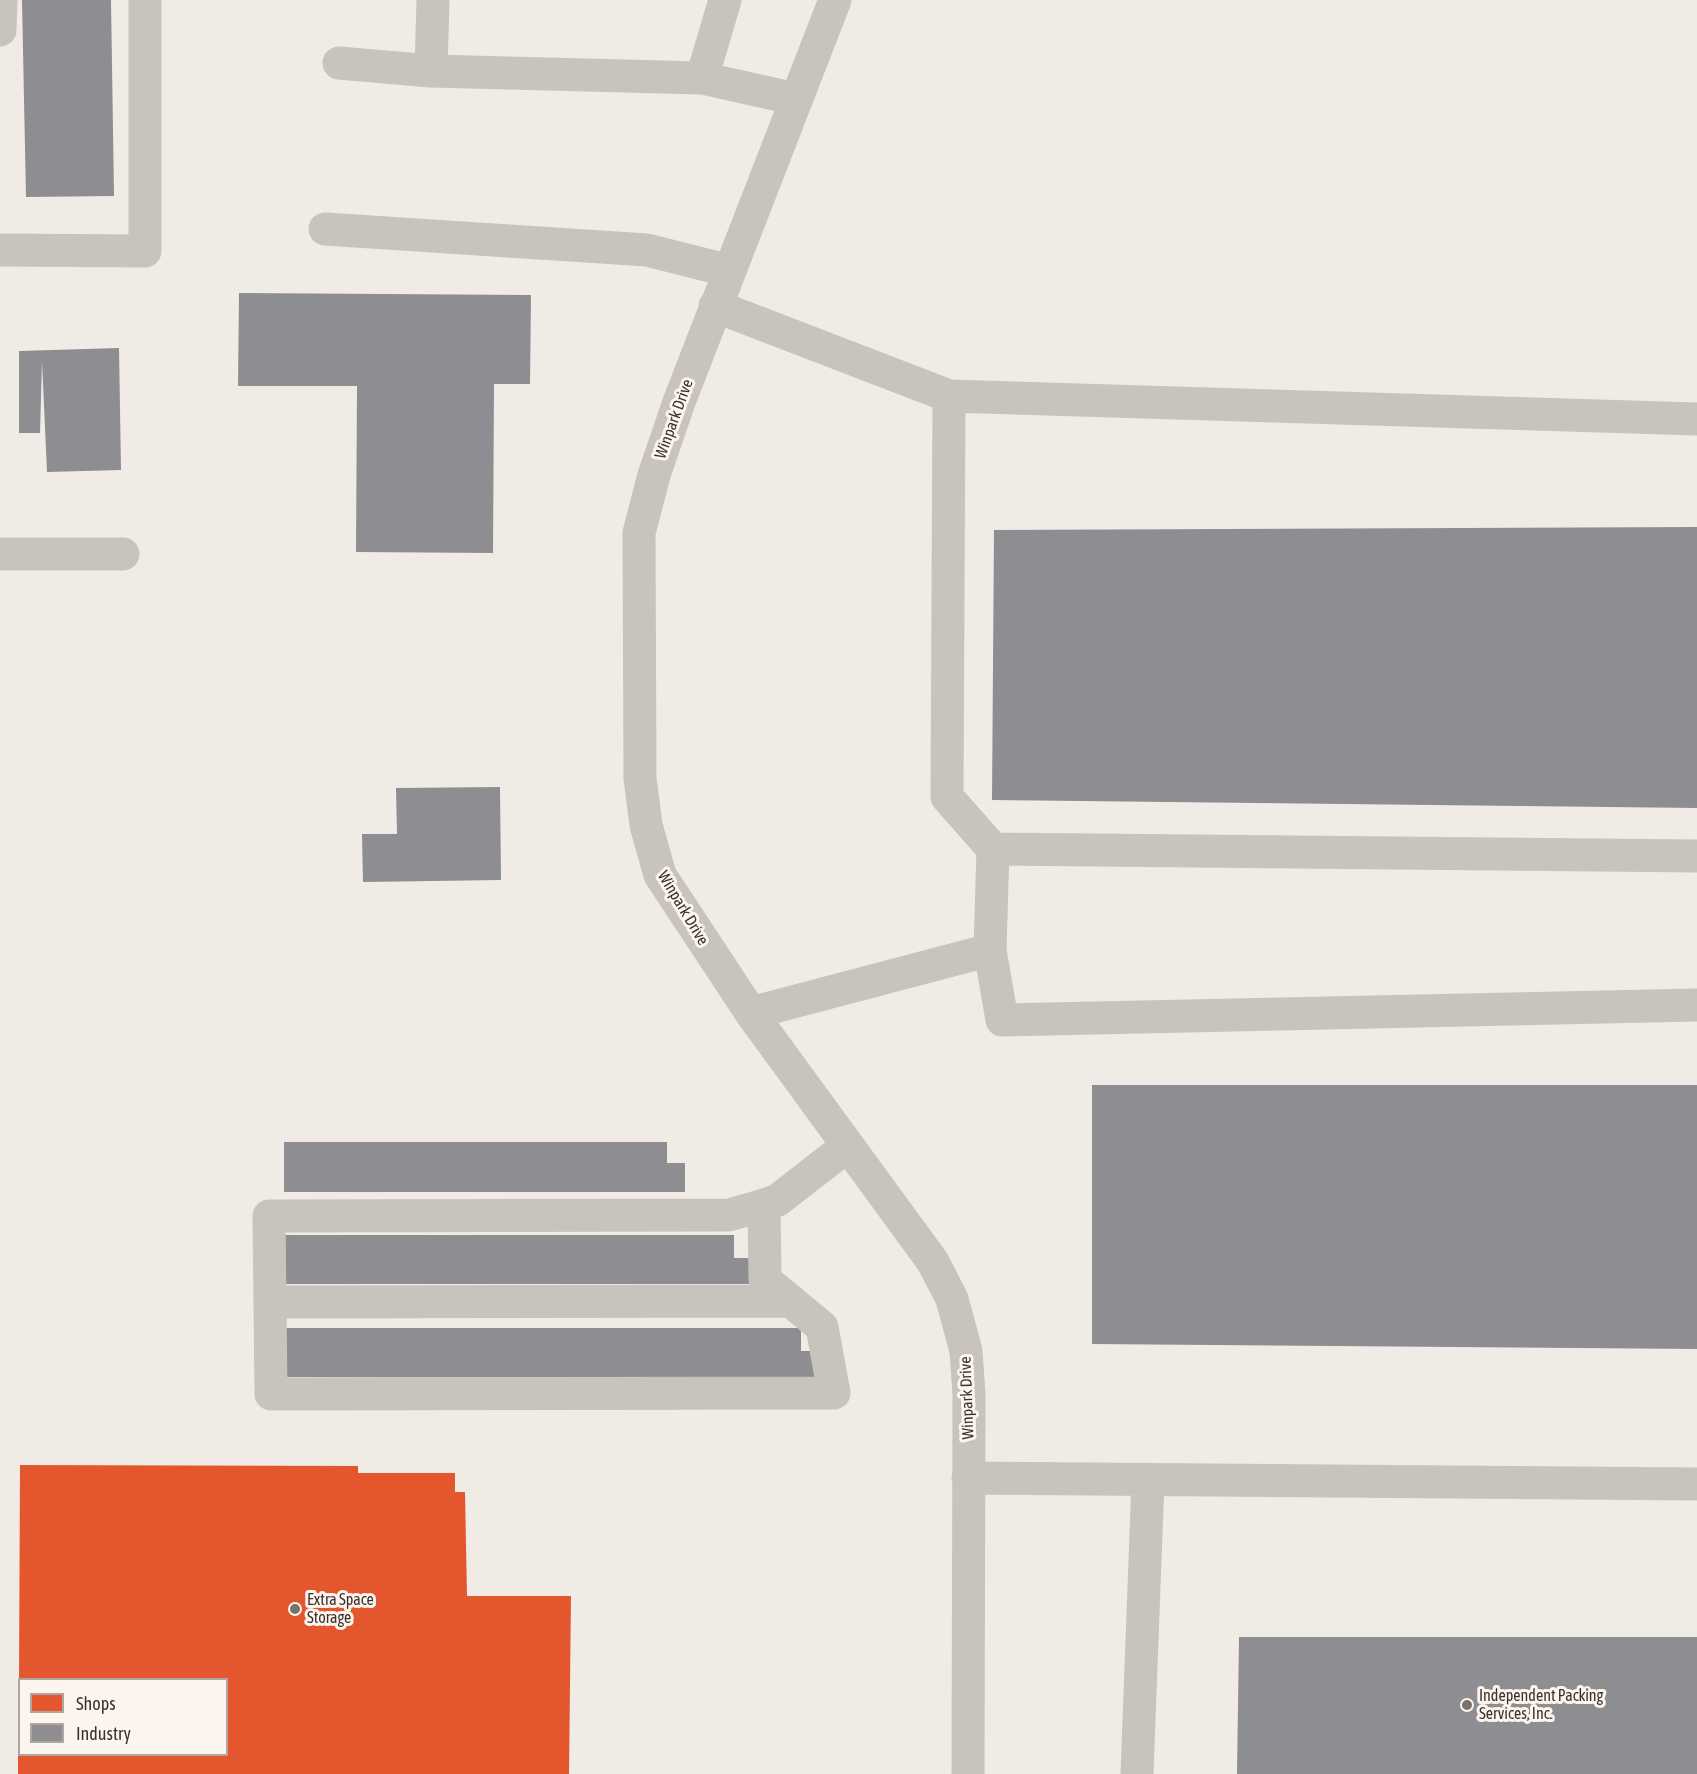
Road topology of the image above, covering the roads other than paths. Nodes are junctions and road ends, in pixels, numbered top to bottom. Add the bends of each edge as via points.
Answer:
1 (1, 0) edge
2 (145, 0) edge
3 (433, 0) edge
4 (725, 0) edge
5 (835, 0) edge
6 (0, 30) edge
7 (339, 63) dead end
8 (431, 71) junction
9 (702, 78) junction
10 (796, 99) junction
11 (325, 229) dead end
12 (0, 250) edge
13 (730, 271) junction
14 (716, 306) junction
15 (949, 396) junction
16 (1697, 419) edge
17 (0, 554) edge
18 (123, 554) dead end
19 (993, 849) junction
20 (1697, 856) edge
21 (990, 950) junction
22 (1697, 1005) edge
23 (751, 1013) junction
24 (846, 1147) junction
25 (764, 1204) junction
26 (791, 1301) junction
27 (270, 1302) junction
28 (968, 1478) junction
29 (1148, 1479) junction
30 (1697, 1484) edge
31 (968, 1774) edge
32 (1137, 1774) edge

1 - 6 street
2 - 12 street via 145,251
3 - 8 street
4 - 9 street
5 - 10 street, Winpark Drive
7 - 8 street
8 - 9 street
9 - 10 street
10 - 13 street, Winpark Drive
11 - 13 street via 647,250
13 - 14 street, Winpark Drive
14 - 15 street
14 - 23 street, Winpark Drive via 654,475 639,533 640,778 646,825 660,875
15 - 16 street
15 - 19 street via 947,797
17 - 18 street
19 - 20 street
19 - 21 street
21 - 22 street via 1002,1020
21 - 23 street
23 - 24 street, Winpark Drive
24 - 25 street via 778,1200
24 - 28 street, Winpark Drive via 933,1262 952,1299 966,1351
25 - 26 street via 765,1280
25 - 27 street via 729,1215 269,1216
26 - 27 street
26 - 27 street via 822,1327 834,1393 271,1394
28 - 29 street
28 - 31 street, Winpark Drive
29 - 30 street
29 - 32 street

